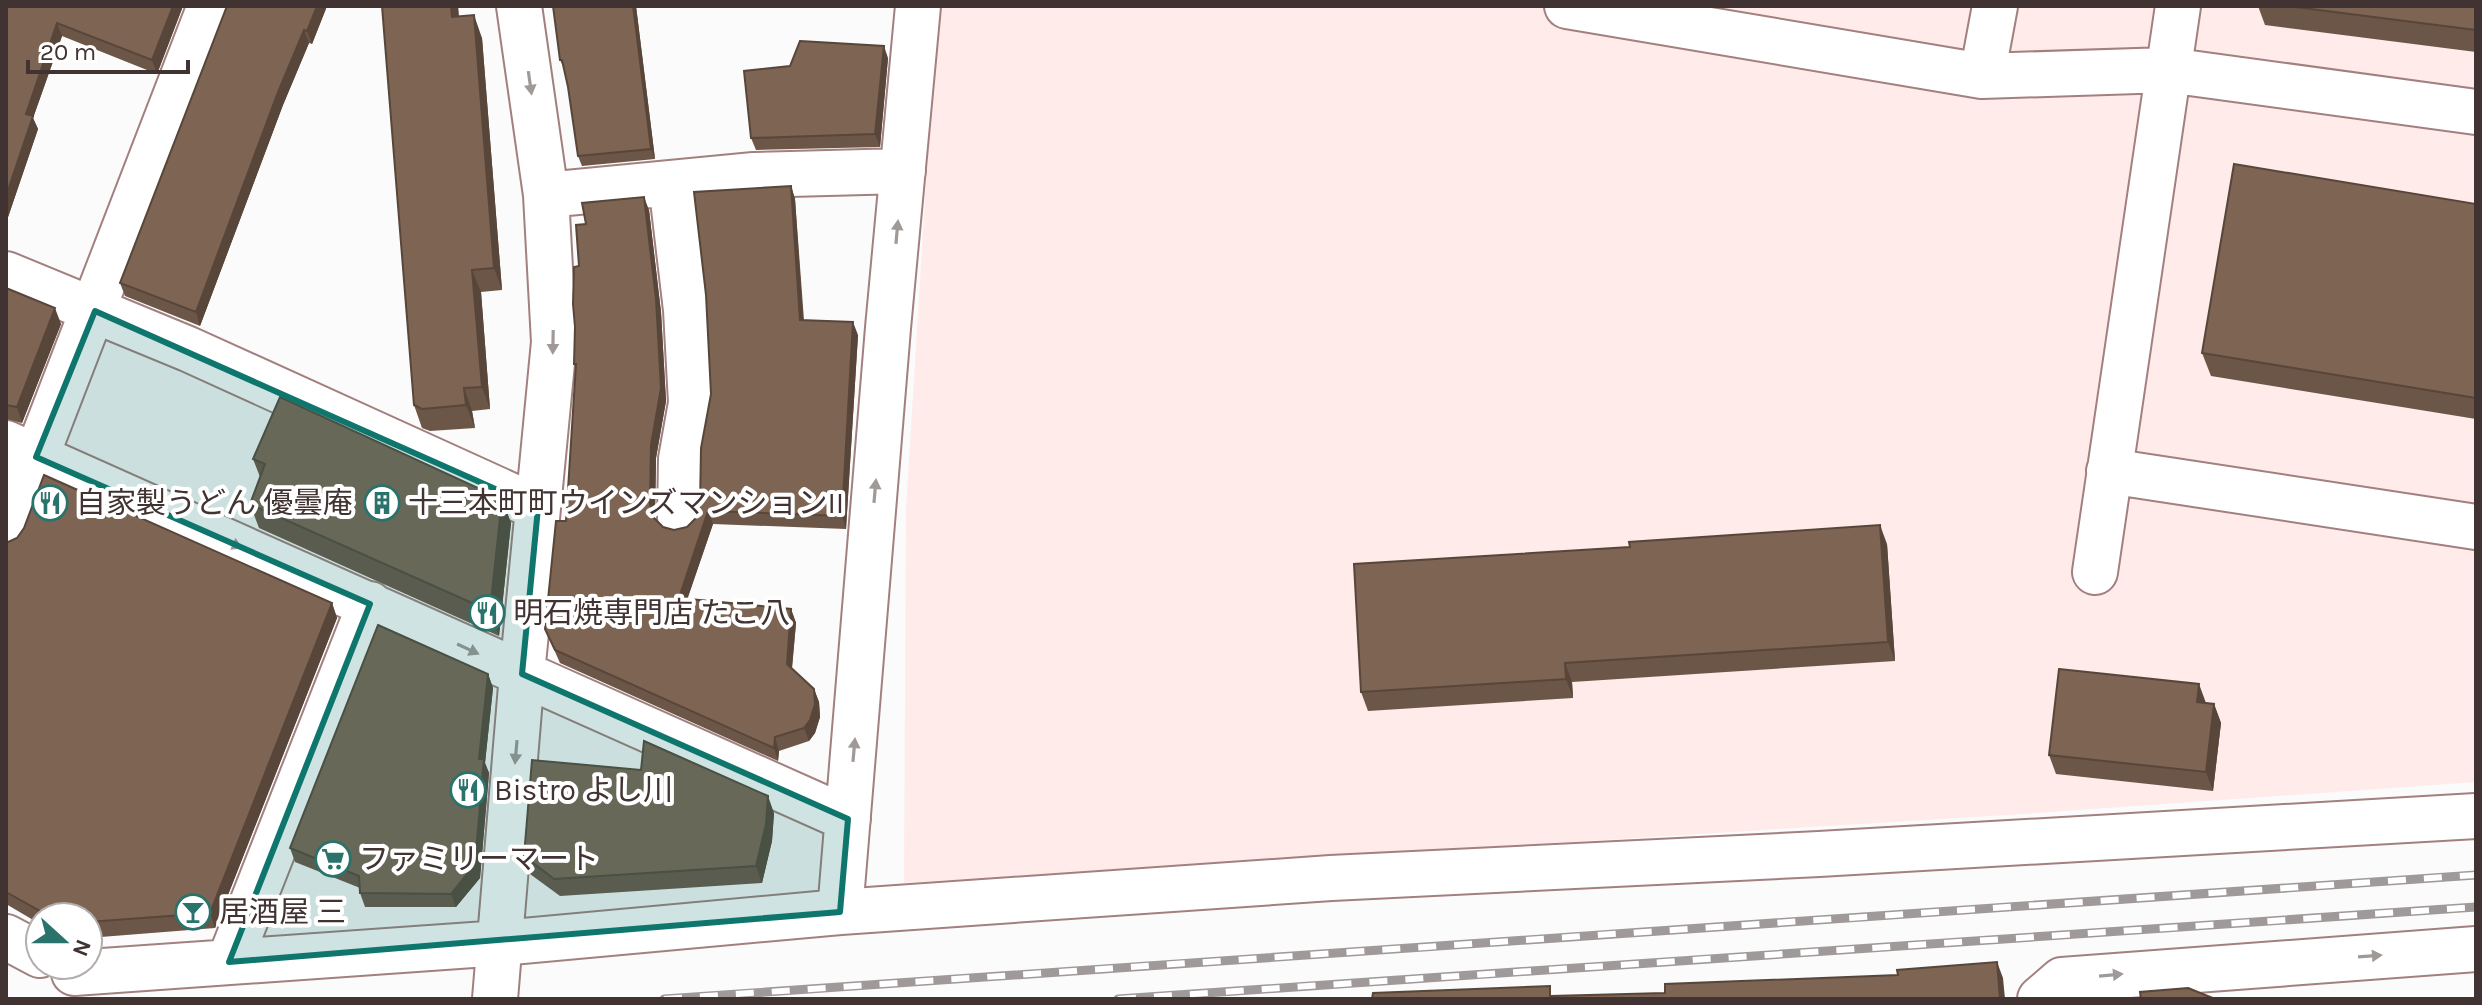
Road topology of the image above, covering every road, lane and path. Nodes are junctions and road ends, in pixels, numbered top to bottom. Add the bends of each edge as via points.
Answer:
1 (210, 6) edge
2 (519, 6) edge
3 (918, 6) edge
4 (1567, 6) edge
5 (1995, 6) edge
6 (2178, 6) edge
7 (2168, 70) junction
8 (1982, 76) junction
9 (2476, 112) edge
10 (903, 171) junction
11 (671, 183) junction
12 (546, 195) junction
13 (6, 274) edge
14 (95, 311) junction
15 (21, 450) edge
16 (2109, 471) junction
17 (538, 508) junction
18 (680, 518) dead end
19 (2476, 527) edge
20 (6, 535) edge
21 (2095, 572) dead end
22 (370, 604) junction
23 (522, 674) junction
24 (2476, 816) edge
25 (848, 819) junction
26 (840, 912) junction
27 (6, 937) edge
28 (501, 943) junction
29 (24, 946) edge
30 (2476, 949) edge
31 (229, 962) junction
32 (104, 963) edge
33 (89, 981) edge
34 (122, 999) edge
35 (495, 999) edge
36 (2040, 999) edge

1 - 14 street
2 -> 12 street
3 - 10 street
4 - 8 street
5 - 8 street
6 - 7 street
7 - 8 street
7 - 9 street
7 - 16 street
10 - 11 street
25 -> 10 street
11 - 12 street
11 - 18 street via 691,403 681,459
12 -> 17 street via 554,342
13 - 14 street
14 - 15 street
14 - 17 street
15 - 20 street
15 -> 22 street
16 - 19 street
16 - 21 street
17 - 23 street
22 -> 23 street
22 - 31 street
23 - 25 street
23 -> 28 street
24 - 26 street via 1331,878
25 - 26 street
26 - 28 street
27 - 29 street
28 - 31 street
28 - 35 street
36 -> 30 street via 2062,980
31 - 32 street
33 - 34 street

